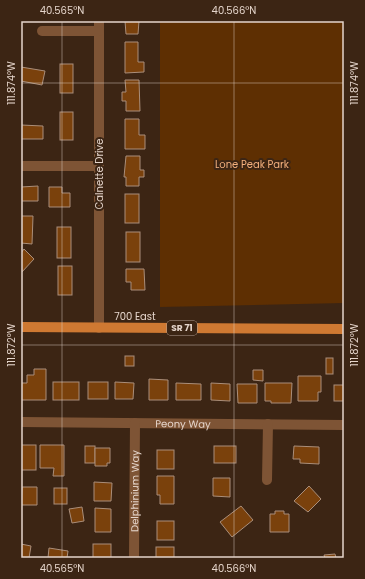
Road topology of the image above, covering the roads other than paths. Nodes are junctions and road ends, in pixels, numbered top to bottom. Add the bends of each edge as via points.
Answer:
1 (99, 26) edge
2 (42, 31) dead end
3 (21, 166) edge
4 (99, 166) junction
5 (21, 327) edge
6 (99, 328) junction
7 (344, 329) edge
8 (21, 422) edge
9 (135, 423) junction
10 (268, 424) junction
11 (344, 425) edge
12 (267, 480) dead end
13 (134, 558) edge

1 - 2 street
1 - 4 street, Calnette Drive
3 - 4 street
4 - 6 street, Calnette Drive
5 - 6 main road, 700 East / SR 71
6 - 7 main road, 700 East / SR 71
8 - 9 street, Peony Way
9 - 10 street, Peony Way
9 - 13 street, Delphinium Way
10 - 11 street, Peony Way
10 - 12 street

